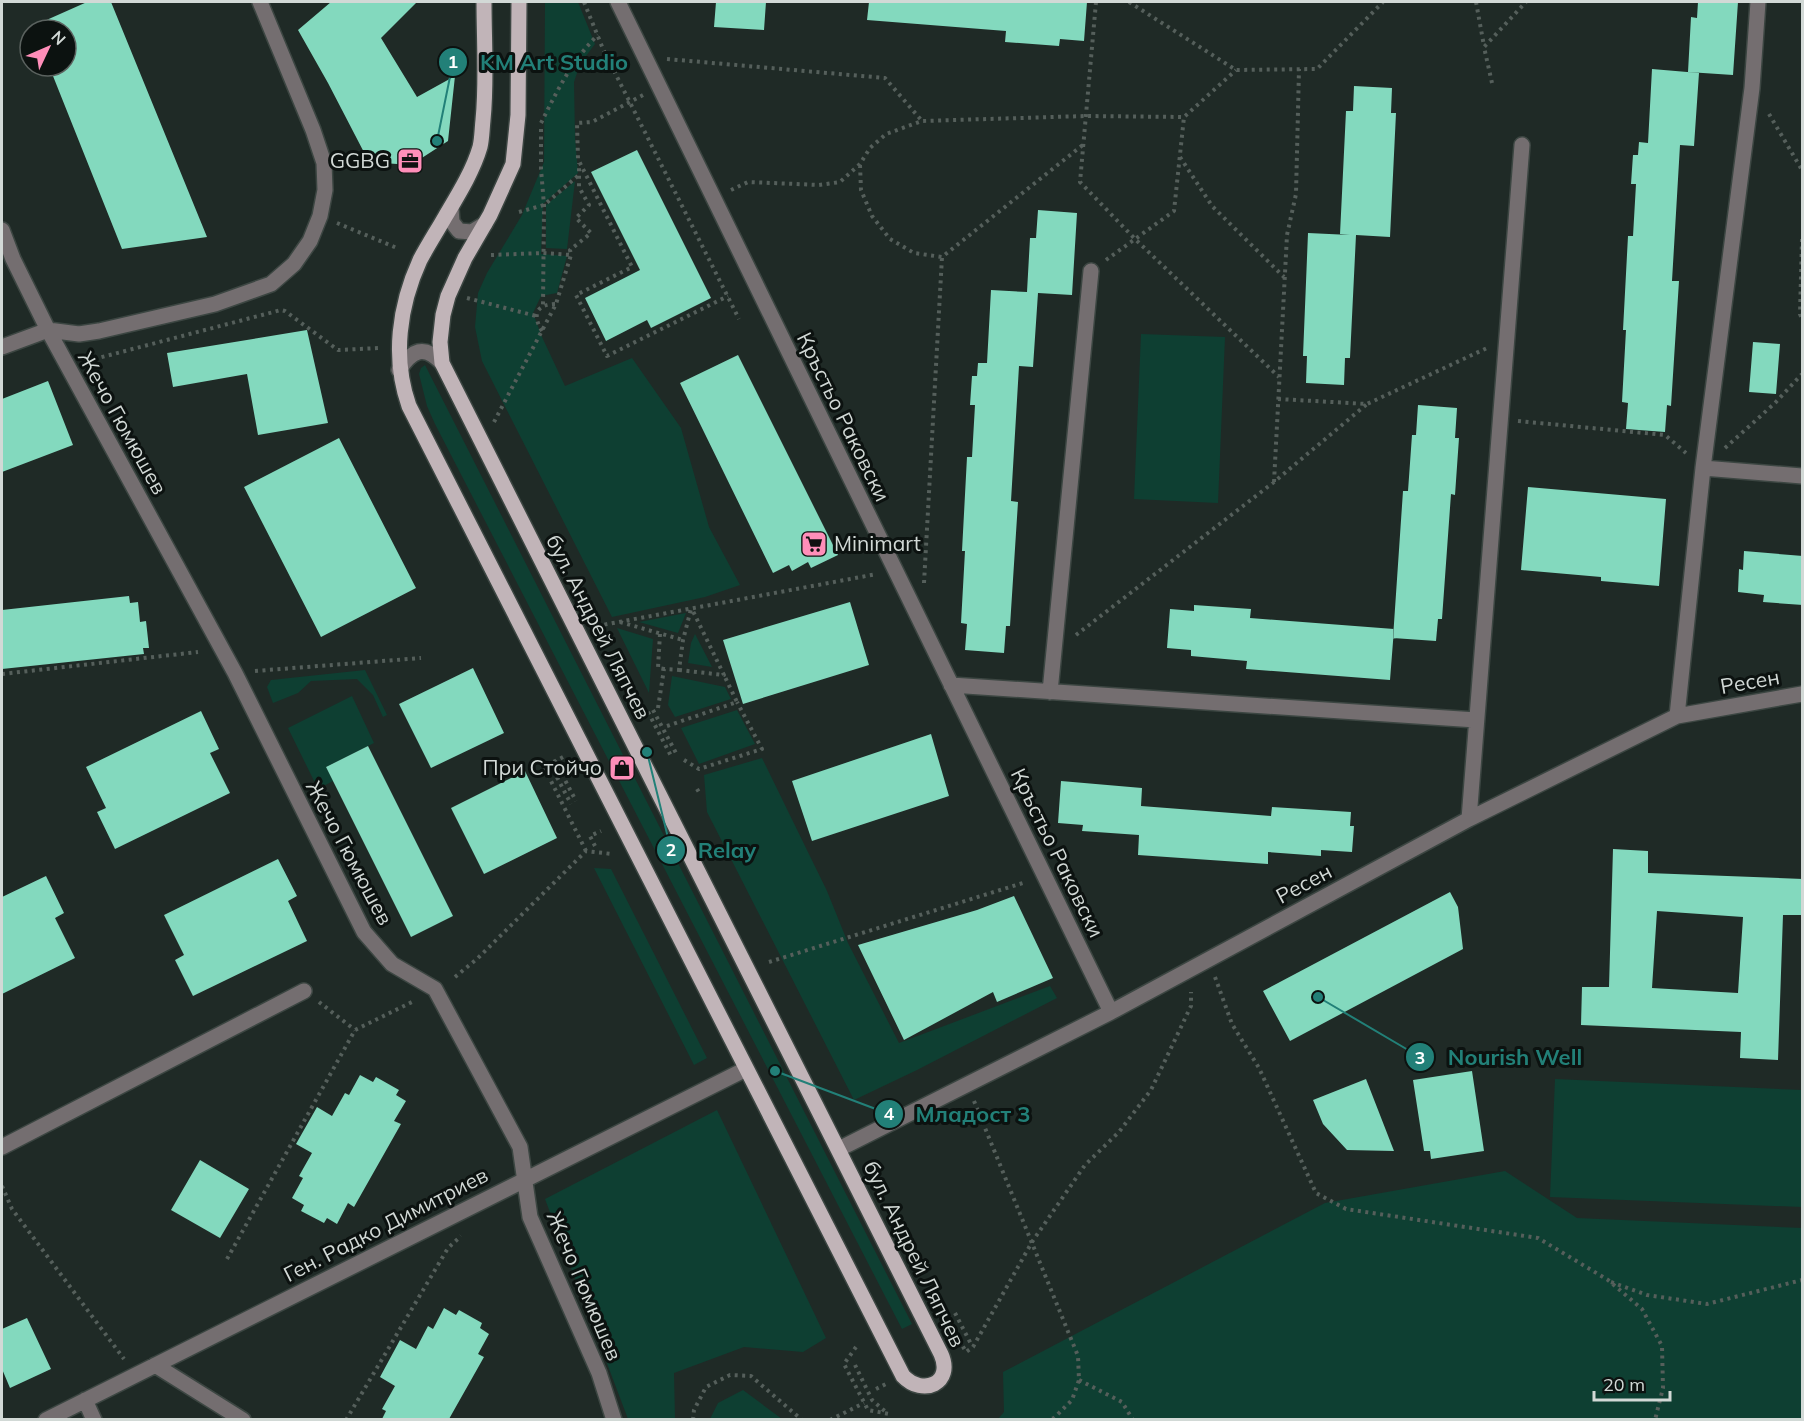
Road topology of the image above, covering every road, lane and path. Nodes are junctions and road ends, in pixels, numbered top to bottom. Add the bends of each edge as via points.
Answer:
1 (260, 2) edge
2 (484, 2) edge
3 (519, 2) edge
4 (584, 2) edge
5 (618, 2) edge
6 (1096, 2) edge
7 (1129, 2) edge
8 (1383, 2) edge
9 (1476, 2) edge
10 (1526, 2) edge
11 (1758, 2) edge
12 (598, 35) junction
13 (1484, 47) junction
14 (645, 57) junction
15 (1299, 69) junction
16 (1236, 70) junction
17 (1492, 82) dead end
18 (659, 86) junction
19 (1752, 88) junction
20 (630, 102) junction
21 (1086, 116) junction
22 (1184, 117) junction
23 (922, 121) junction
24 (541, 123) dead end
25 (541, 129) dead end
26 (1084, 144) junction
27 (1522, 145) dead end
28 (1180, 156) junction
29 (578, 159) junction
30 (860, 164) junction
31 (1803, 170) edge
32 (580, 174) junction
33 (714, 198) junction
34 (544, 205) junction
35 (451, 208) junction
36 (519, 212) dead end
37 (320, 216) junction
38 (485, 224) junction
39 (2, 230) edge
40 (1135, 239) junction
41 (1803, 239) edge
42 (397, 248) dead end
43 (543, 253) junction
44 (491, 255) dead end
45 (571, 255) junction
46 (942, 257) junction
47 (1091, 271) joint
48 (1284, 277) junction
49 (728, 296) junction
50 (466, 298) dead end
51 (556, 304) junction
52 (543, 306) junction
53 (536, 316) junction
54 (740, 319) dead end
55 (1803, 319) edge
56 (48, 330) junction
57 (542, 331) junction
58 (1507, 339) junction
59 (2, 347) edge
60 (378, 348) dead end
61 (442, 363) junction
62 (67, 366) junction
63 (399, 370) junction
64 (1803, 374) edge
65 (1279, 377) junction
66 (1278, 399) junction
67 (1367, 404) junction
68 (1500, 420) junction
69 (493, 423) dead end
70 (1703, 468) junction
71 (1803, 476) edge
72 (1274, 482) junction
73 (895, 570) junction
74 (924, 589) dead end
75 (692, 609) junction
76 (619, 622) junction
77 (597, 626) dead end
78 (660, 634) junction
79 (683, 640) junction
80 (1054, 651) junction
81 (198, 652) dead end
82 (421, 658) dead end
83 (664, 669) junction
84 (679, 670) junction
85 (235, 673) junction
86 (2, 674) edge
87 (724, 675) junction
88 (951, 685) junction
89 (1050, 692) junction
90 (1803, 694) edge
91 (737, 702) junction
92 (653, 710) junction
93 (1677, 716) junction
94 (1476, 720) junction
95 (667, 726) dead end
96 (676, 753) dead end
97 (671, 756) dead end
98 (563, 757) dead end
99 (684, 760) dead end
100 (555, 761) junction
101 (550, 764) junction
102 (576, 801) dead end
103 (571, 804) dead end
104 (1469, 819) junction
105 (601, 831) dead end
106 (595, 846) dead end
107 (586, 851) junction
108 (612, 854) dead end
109 (1044, 876) junction
110 (1209, 959) junction
111 (769, 962) dead end
112 (1190, 969) junction
113 (455, 977) dead end
114 (304, 991) joint
115 (412, 1002) dead end
116 (1111, 1011) junction
117 (355, 1030) junction
118 (746, 1069) junction
119 (968, 1085) junction
120 (2, 1147) edge
121 (839, 1149) junction
122 (524, 1180) junction
123 (2, 1186) edge
124 (465, 1232) dead end
125 (1032, 1242) junction
126 (227, 1259) dead end
127 (1803, 1280) edge
128 (1608, 1281) junction
129 (955, 1313) dead end
130 (961, 1343) dead end
131 (856, 1347) dead end
132 (973, 1347) junction
133 (155, 1365) junction
134 (855, 1365) dead end
135 (1079, 1380) junction
136 (85, 1400) junction
137 (864, 1403) junction
138 (46, 1419) edge
139 (94, 1419) edge
140 (243, 1419) edge
141 (346, 1419) edge
142 (614, 1419) edge
143 (693, 1419) edge
144 (802, 1419) edge
145 (830, 1419) edge
146 (1049, 1419) edge
147 (1133, 1419) edge
148 (1655, 1419) edge

1 - 37 street via 324,162 325,190
2 - 35 main road, бул. Андрей Ляпчев via 480,147
3 - 38 main road via 518,115 513,164
4 - 12 path
5 - 14 street, Кръстьо Раковски
6 - 21 path
7 - 16 path
8 - 15 path via 1317,69
9 - 13 path
10 - 13 path
11 - 19 street
12 - 20 path
12 - 24 path via 574,62
13 - 17 path
14 - 18 street, Кръстьо Раковски
14 - 23 path via 885,78
15 - 16 path
15 - 48 path via 1296,194 1287,235
16 - 22 path
18 - 20 path
18 - 33 street, Кръстьо Раковски
19 - 31 path
19 - 70 street
20 - 29 path via 592,122 577,123
20 - 49 path
21 - 22 path
21 - 23 path
21 - 26 path
22 - 28 path
23 - 30 path via 886,134
25 - 34 path
26 - 40 path via 1080,182
26 - 46 path
27 - 58 street
28 - 40 path via 1174,211
28 - 48 path via 1212,206
29 - 32 path
29 - 49 path via 632,267 576,295 607,356
30 - 33 path via 840,182 748,182
30 - 46 path via 861,190 890,239 914,253
32 - 34 path
32 - 45 path via 579,187 589,205 576,218 591,233 570,250
33 - 73 street, Кръстьо Раковски
34 - 36 path
34 - 43 path
35 - 38 street via 452,222 459,231 472,232
35 - 63 main road, бул. Андрей Ляпчев via 411,283 403,309
37 - 42 path
37 - 56 street via 294,264 271,284 215,304 99,331 79,334
38 - 61 main road via 456,276 442,315
39 - 56 street, Жечо Гюмюшев
40 - 47 path
40 - 65 path
41 - 55 path
43 - 44 path
43 - 45 path
43 - 52 path
45 - 51 path
46 - 74 path
47 - 80 street
48 - 65 path
49 - 54 path
50 - 53 path
51 - 52 path
51 - 57 path
52 - 53 path
53 - 57 path
56 - 59 street
56 - 62 street, Жечо Гюмюшев
57 - 69 path
58 - 67 path
58 - 68 street
60 - 62 path via 338,350 282,310
61 - 63 street via 432,353 420,352 408,357
61 - 121 main road, бул. Андрей Ляпчев
62 - 85 street, Жечо Гюмюшев
63 - 118 main road, бул. Андрей Ляпчев via 409,406
64 - 70 path
65 - 66 path
66 - 67 path
66 - 72 path
67 - 72 path
68 - 70 path via 1665,435
68 - 94 street
70 - 71 street
70 - 93 street
72 - 80 path
73 - 75 path
73 - 88 street, Кръстьо Раковски
75 - 76 path
75 - 79 path
75 - 87 path
76 - 77 path
76 - 78 path
78 - 79 path
78 - 83 path via 658,668
79 - 84 path
80 - 89 street
81 - 86 path
82 - 85 path
83 - 84 path
83 - 92 path
84 - 87 path
85 - 122 street, Жечо Гюмюшев via 364,932 392,964 435,989 520,1147
87 - 91 path
88 - 89 street
88 - 109 street, Кръстьо Раковски
89 - 94 street
90 - 93 street, Ресен
91 - 95 path
91 - 99 path via 762,749 699,769
92 - 96 path
92 - 97 path
93 - 104 street, Ресен
94 - 104 street
98 - 100 path
100 - 101 path
100 - 102 path
101 - 103 path
101 - 107 path via 544,767
104 - 110 street, Ресен
105 - 106 path via 590,836
107 - 108 path
107 - 113 path
109 - 111 path
109 - 116 street, Кръстьо Раковски
110 - 112 street, Ресен
110 - 128 path via 1232,1024 1259,1068 1316,1193 1346,1209 1538,1238
112 - 116 street, Ресен
112 - 125 path via 1191,1006 1151,1090 1119,1132 1085,1165
114 - 117 path
114 - 120 street
115 - 117 path
116 - 119 street, Ресен
117 - 126 path
118 - 121 main road, бул. Андрей Ляпчев via 903,1376 915,1385 934,1384 943,1374 944,1360
118 - 122 street, Ген. Радко Димитриев
119 - 121 street, Ресен
119 - 125 path
122 - 133 street, Ген. Радко Димитриев
122 - 142 street, Жечо Гюмюшев via 530,1217 599,1373
123 - 133 path via 12,1209 123,1358
124 - 141 path via 448,1248
125 - 132 path
125 - 135 path via 1078,1356
127 - 128 path via 1707,1304 1647,1295
128 - 148 path via 1642,1309 1662,1346 1663,1388
129 - 132 path
130 - 132 path via 966,1352
131 - 137 path via 844,1364
133 - 136 street, Ген. Радко Димитриев
133 - 140 street
134 - 137 path via 872,1400 889,1414 868,1410
135 - 146 path via 1072,1400
135 - 147 path via 1122,1402
136 - 138 street, Ген. Радко Димитриев
136 - 139 street
137 - 145 path
143 - 144 path via 706,1388 730,1375 751,1376

